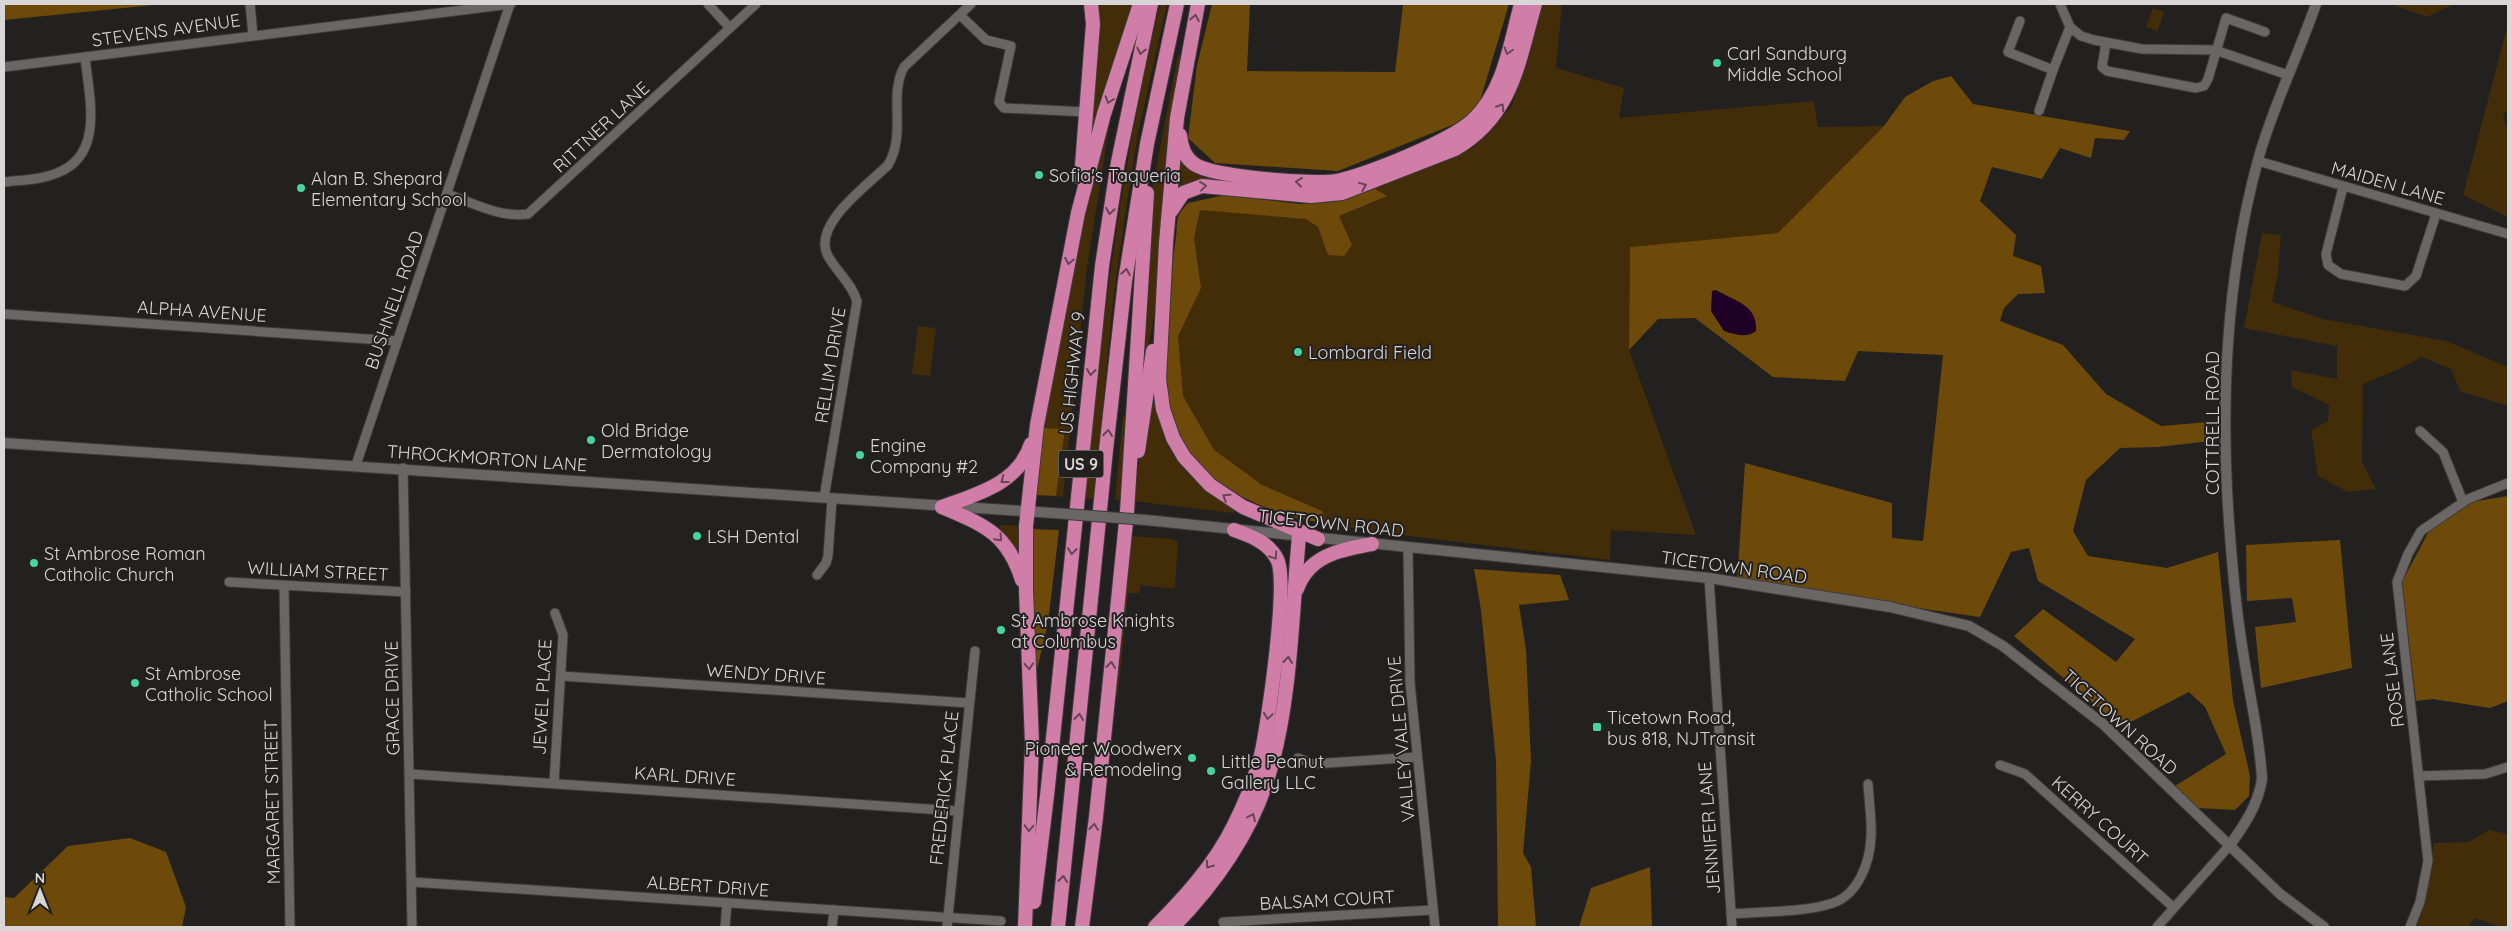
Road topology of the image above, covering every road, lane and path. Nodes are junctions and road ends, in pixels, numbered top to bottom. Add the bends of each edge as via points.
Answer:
1 (250, 4) edge
2 (510, 4) edge
3 (708, 4) edge
4 (756, 4) edge
5 (971, 4) edge
6 (1091, 4) edge
7 (1140, 4) edge
8 (1151, 4) edge
9 (1176, 4) edge
10 (1198, 4) edge
11 (1521, 4) edge
12 (1535, 4) edge
13 (2060, 4) edge
14 (2316, 4) edge
15 (960, 15) junction
16 (2020, 20) dead end
17 (2070, 26) junction
18 (730, 28) junction
19 (2266, 32) dead end
20 (253, 35) junction
21 (2106, 43) junction
22 (2215, 50) junction
23 (85, 57) junction
24 (4, 67) edge
25 (2053, 70) junction
26 (2288, 75) junction
27 (2039, 111) dead end
28 (1086, 112) junction
29 (1177, 118) junction
30 (1147, 144) junction
31 (2258, 161) junction
32 (4, 182) edge
33 (2343, 187) junction
34 (447, 194) junction
35 (1078, 213) junction
36 (2436, 214) junction
37 (1169, 216) junction
38 (2508, 234) edge
39 (1162, 298) junction
40 (4, 314) edge
41 (397, 341) junction
42 (1037, 425) junction
43 (2420, 431) dead end
44 (4, 443) edge
45 (356, 465) junction
46 (403, 468) junction
47 (2508, 483) edge
48 (828, 498) junction
49 (2463, 502) junction
50 (942, 507) junction
51 (1027, 512) junction
52 (1127, 512) junction
53 (1234, 530) junction
54 (1298, 536) junction
55 (1318, 539) junction
56 (1372, 544) junction
57 (1408, 548) junction
58 (817, 575) dead end
59 (1709, 578) junction
60 (229, 582) dead end
61 (284, 586) junction
62 (1026, 591) junction
63 (406, 592) junction
64 (1294, 596) junction
65 (555, 613) dead end
66 (975, 651) dead end
67 (561, 676) junction
68 (969, 703) junction
69 (1418, 756) junction
70 (1298, 758) dead end
71 (2000, 765) dead end
72 (2508, 767) edge
73 (410, 774) junction
74 (2419, 776) junction
75 (554, 784) junction
76 (1868, 784) dead end
77 (957, 811) junction
78 (2230, 845) junction
79 (412, 882) junction
80 (1087, 886) junction
81 (728, 903) junction
82 (2173, 907) junction
83 (834, 910) junction
84 (1433, 910) junction
85 (1731, 914) junction
86 (1002, 921) dead end
87 (1223, 922) dead end
88 (947, 923) edge
89 (290, 927) edge
90 (412, 927) edge
91 (725, 927) edge
92 (832, 927) edge
93 (1025, 927) edge
94 (1031, 927) edge
95 (1058, 927) edge
96 (1082, 927) edge
97 (1088, 927) edge
98 (1155, 927) edge
99 (1173, 927) edge
100 (1435, 927) edge
101 (1732, 927) edge
102 (2157, 927) edge
103 (2324, 927) edge
104 (2410, 927) edge

1 - 20 street
2 - 20 street, STEVENS AVENUE
2 - 34 street, BUSHNELL ROAD
3 - 18 street
4 - 18 street, RITTNER LANE
5 - 15 street, RELLIM DRIVE
6 - 28 highway via 1093,24
7 -> 35 highway via 1104,114
8 -> 94 highway, US HIGHWAY 9 / US 9 via 1118,162 1102,266
9 - 30 highway, US 9
29 -> 10 highway
11 -> 29 highway via 1498,85 1486,106 1472,121 1440,141 1352,176 1312,183 1201,168 1188,159 1182,148
37 -> 12 highway via 1179,197 1198,186 1311,196 1335,195 1455,149 1488,124 1506,98
13 - 17 street
14 - 26 street, COTTRELL ROAD
15 - 28 street via 986,40 1011,46 999,102 1001,106
15 - 48 street, RELLIM DRIVE via 904,67 899,77 899,126 893,157 888,166 832,219 826,232 828,255 854,291 857,301
16 - 25 street via 2008,52
17 - 21 street via 2081,36
17 - 25 street
18 - 34 street, RITTNER LANE via 528,214 500,213
19 - 22 street via 2226,18
20 - 23 street, STEVENS AVENUE
21 - 22 street via 2142,49
21 - 22 street via 2101,62 2107,71 2196,88 2204,86 2208,79
22 - 26 street
23 - 24 street, STEVENS AVENUE
23 - 32 street via 91,124 87,144 80,157 58,173
25 - 27 street
26 - 31 street, COTTRELL ROAD
28 - 35 highway
29 - 37 highway
30 - 52 highway via 1147,194
95 -> 30 highway, US 9 via 1125,281
31 - 33 street, MAIDEN LANE
31 - 78 street, COTTRELL ROAD via 2234,286 2226,374 2226,444 2234,572 2262,779 2251,815
33 - 36 street, MAIDEN LANE
33 - 36 street via 2326,254 2328,265 2341,274 2405,286 2416,276
34 - 41 street, BUSHNELL ROAD
35 -> 42 highway
36 - 38 street, MAIDEN LANE
37 - 39 highway
39 - 52 highway
55 -> 39 highway via 1227,498 1203,479 1184,457 1171,432 1160,396
40 - 41 street, ALPHA AVENUE
41 - 45 street, BUSHNELL ROAD
42 -> 50 highway via 1026,455 1008,478 990,489
42 - 51 highway
43 - 49 street via 2443,452
44 - 45 street, THROCKMORTON LANE
45 - 46 street, THROCKMORTON LANE
46 - 48 street, THROCKMORTON LANE
46 - 63 street, GRACE DRIVE
47 - 49 street, ROSE LANE
48 - 50 street, THROCKMORTON LANE
48 - 58 street, RELLIM DRIVE via 828,556
49 - 74 street, ROSE LANE via 2421,531 2397,582
50 - 51 street, THROCKMORTON LANE
50 -> 62 highway via 976,521 999,536 1015,559
51 - 53 street, TICETOWN ROAD, bridge
51 - 62 highway
80 -> 52 highway
53 - 54 street, TICETOWN ROAD
53 -> 98 highway via 1264,544 1276,558 1280,569 1281,595 1266,730 1249,792 1229,834 1196,883
54 - 55 street, TICETOWN ROAD
54 - 64 highway
55 - 56 street, TICETOWN ROAD
56 - 57 street, TICETOWN ROAD
56 - 64 highway via 1320,559 1303,576
57 - 59 street, TICETOWN ROAD
57 - 69 street, VALLEY VALE DRIVE via 1410,683
59 - 78 street, TICETOWN ROAD via 1898,609 1970,626 2003,646 2089,712
59 - 85 street, JENNIFER LANE
60 - 61 street, WILLIAM STREET
61 - 63 street, WILLIAM STREET
61 - 89 street, MARGARET STREET
62 -> 93 highway via 1032,743
63 - 73 street, GRACE DRIVE
99 -> 64 highway via 1208,889 1228,861 1264,788 1282,714
65 - 67 street, JEWEL PLACE via 563,635
66 - 68 street, FREDERICK PLACE
67 - 68 street, WENDY DRIVE
67 - 75 street, JEWEL PLACE
68 - 77 street, FREDERICK PLACE
69 - 70 street via 1313,764
69 - 84 street, VALLEY VALE DRIVE
71 - 82 street, KERRY COURT via 2025,774
72 - 74 street via 2485,774
73 - 75 street, KARL DRIVE
73 - 79 street, GRACE DRIVE
74 - 104 street, ROSE LANE via 2428,861 2420,902
75 - 77 street, KARL DRIVE
76 - 85 street via 1871,837 1867,863 1856,886 1835,902 1807,908
77 - 88 street, FREDERICK PLACE
78 - 82 street
78 - 103 street, TICETOWN ROAD via 2280,894
79 - 81 street, ALBERT DRIVE
79 - 90 street, GRACE DRIVE
80 - 96 highway
80 - 97 highway
81 - 83 street, ALBERT DRIVE
81 - 91 street
82 - 102 street
83 - 88 street, ALBERT DRIVE
83 - 92 street
84 - 87 street, BALSAM COURT
84 - 100 street, VALLEY VALE DRIVE
85 - 101 street, JENNIFER LANE
86 - 88 street, ALBERT DRIVE

